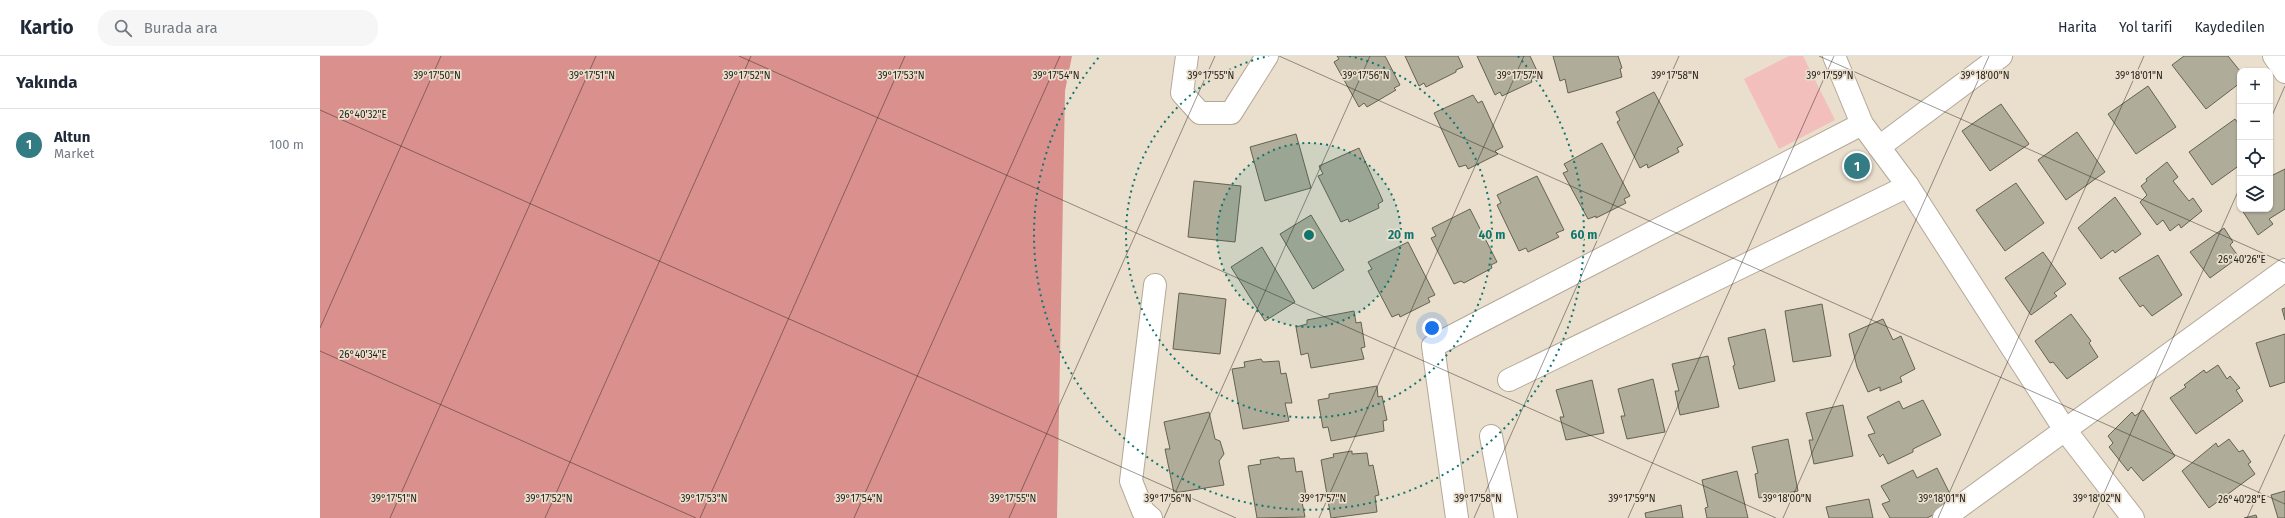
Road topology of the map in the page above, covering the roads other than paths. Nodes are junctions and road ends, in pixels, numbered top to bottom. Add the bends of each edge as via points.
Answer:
1 (1187, 56) edge
2 (1267, 56) edge
3 (1834, 56) edge
4 (2274, 56) edge
5 (1994, 58) edge
6 (2285, 72) edge
7 (1862, 124) junction
8 (1879, 147) junction
9 (1908, 186) junction
10 (2285, 270) edge
11 (1155, 285) dead end
12 (1509, 380) dead end
13 (2065, 430) junction
14 (1491, 436) dead end
15 (1151, 518) edge
16 (1457, 518) edge
17 (1506, 518) edge
18 (1944, 518) edge
19 (2133, 518) edge

1 - 2 street via 1182,93 1200,113 1230,114
3 - 7 street
4 - 6 street
5 - 8 street
7 - 8 street
7 - 16 street via 1433,346
8 - 9 street
9 - 12 street
9 - 13 street
10 - 13 street
11 - 15 street via 1131,481 1143,511
13 - 18 street
13 - 19 street
14 - 17 street

